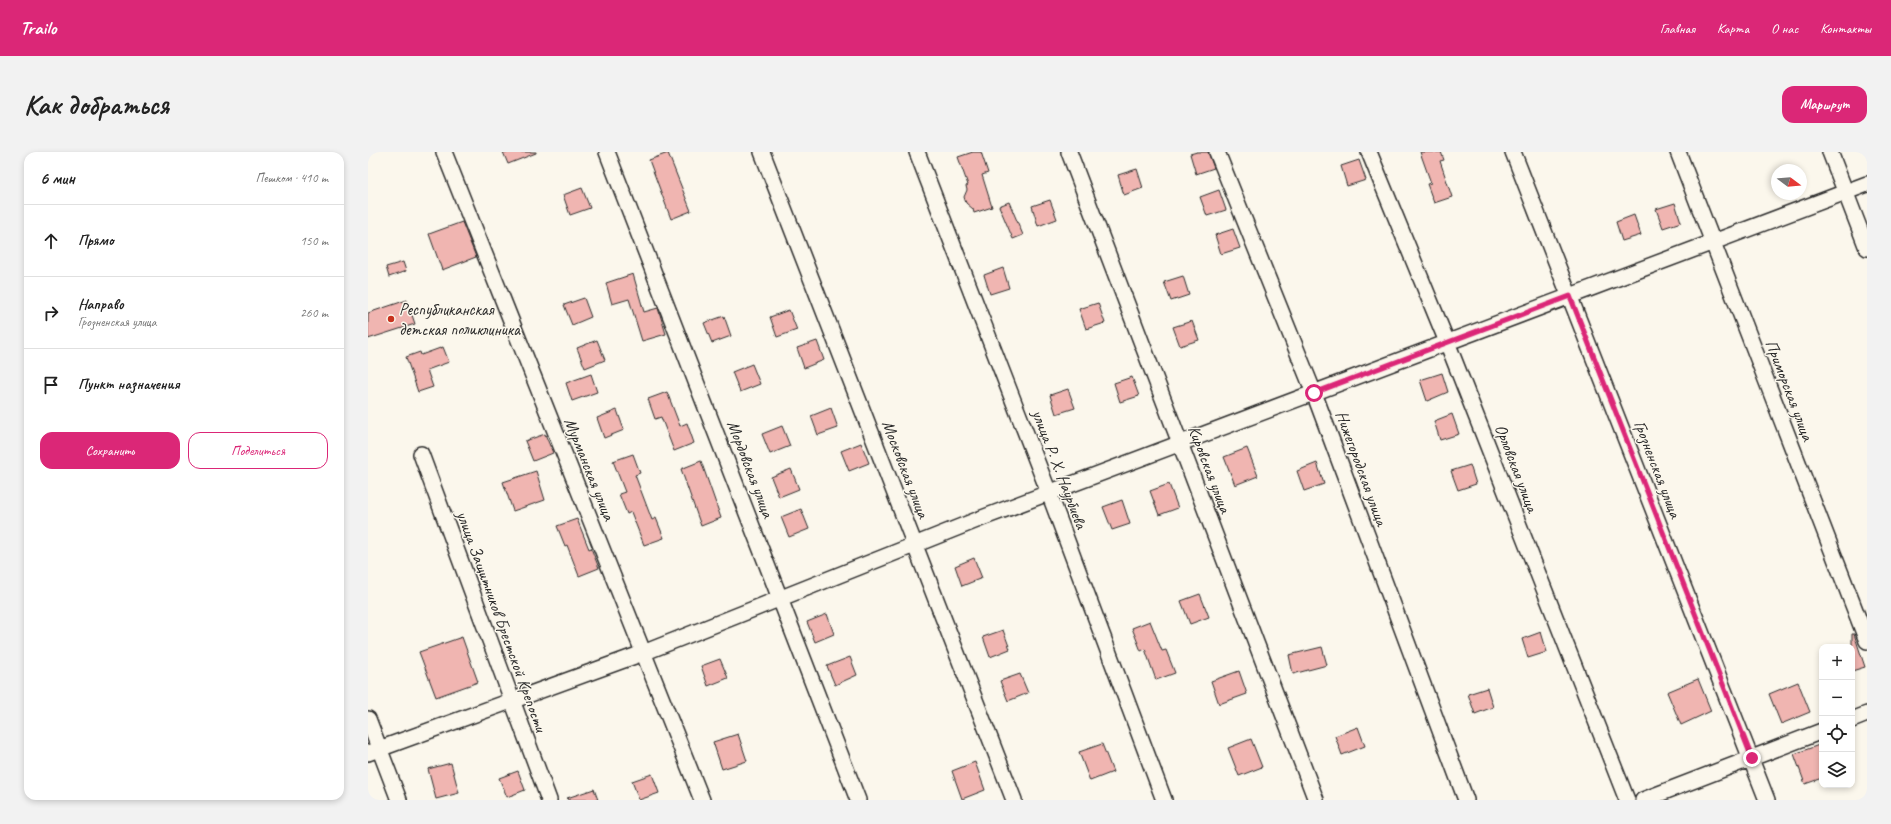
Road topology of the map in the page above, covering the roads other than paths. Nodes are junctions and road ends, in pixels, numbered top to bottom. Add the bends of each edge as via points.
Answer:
1 (444, 152) edge
2 (607, 152) edge
3 (762, 152) edge
4 (917, 152) edge
5 (1069, 152) edge
6 (1217, 152) edge
7 (1369, 152) edge
8 (1514, 152) edge
9 (1678, 152) edge
10 (1830, 152) edge
11 (1867, 184) edge
12 (1845, 192) junction
13 (1713, 242) junction
14 (1867, 248) edge
15 (1570, 296) junction
16 (1447, 342) junction
17 (1314, 393) junction
18 (1180, 443) junction
19 (421, 454) dead end
20 (1049, 493) junction
21 (915, 544) junction
22 (780, 598) junction
23 (1867, 641) edge
24 (643, 653) junction
25 (511, 701) junction
26 (1867, 714) edge
27 (368, 719) edge
28 (1855, 719) edge
29 (1819, 733) edge
30 (374, 751) edge
31 (1752, 758) junction
32 (399, 800) edge
33 (549, 800) edge
34 (702, 800) edge
35 (858, 800) edge
36 (1014, 800) edge
37 (1164, 800) edge
38 (1316, 800) edge
39 (1466, 800) edge
40 (1627, 800) edge
41 (1643, 800) edge
42 (1767, 800) edge

1 - 24 street, Мурманская улица
2 - 22 street, Мордовская улица
3 - 21 street, Московская улица
4 - 20 street, улица Р. Х. Наурбиева
5 - 18 street, Кировская улица
6 - 17 street, Нижегородская улица
7 - 16 street, Орловская улица
8 - 15 street, Грозненская улица
9 - 13 street, Приморская улица
10 - 12 street
11 - 12 street
12 - 13 street
12 - 14 street
13 - 15 street
13 - 23 street, Приморская улица
15 - 16 street
15 - 31 street, Грозненская улица
16 - 17 street
16 - 40 street, Орловская улица
17 - 18 street
17 - 39 street, Нижегородская улица
18 - 20 street
18 - 38 street, Кировская улица
19 - 25 street, улица Защитников Брестской Крепости
20 - 21 street
20 - 37 street, улица Р. Х. Наурбиева
21 - 22 street
21 - 36 street, Московская улица
22 - 24 street
22 - 35 street, Мордовская улица
24 - 25 street
24 - 34 street, Мурманская улица
25 - 30 street
25 - 33 street, улица Защитников Брестской Крепости
26 - 28 street
27 - 30 street
29 - 31 street
30 - 32 street
31 - 41 street
31 - 42 street, Грозненская улица

